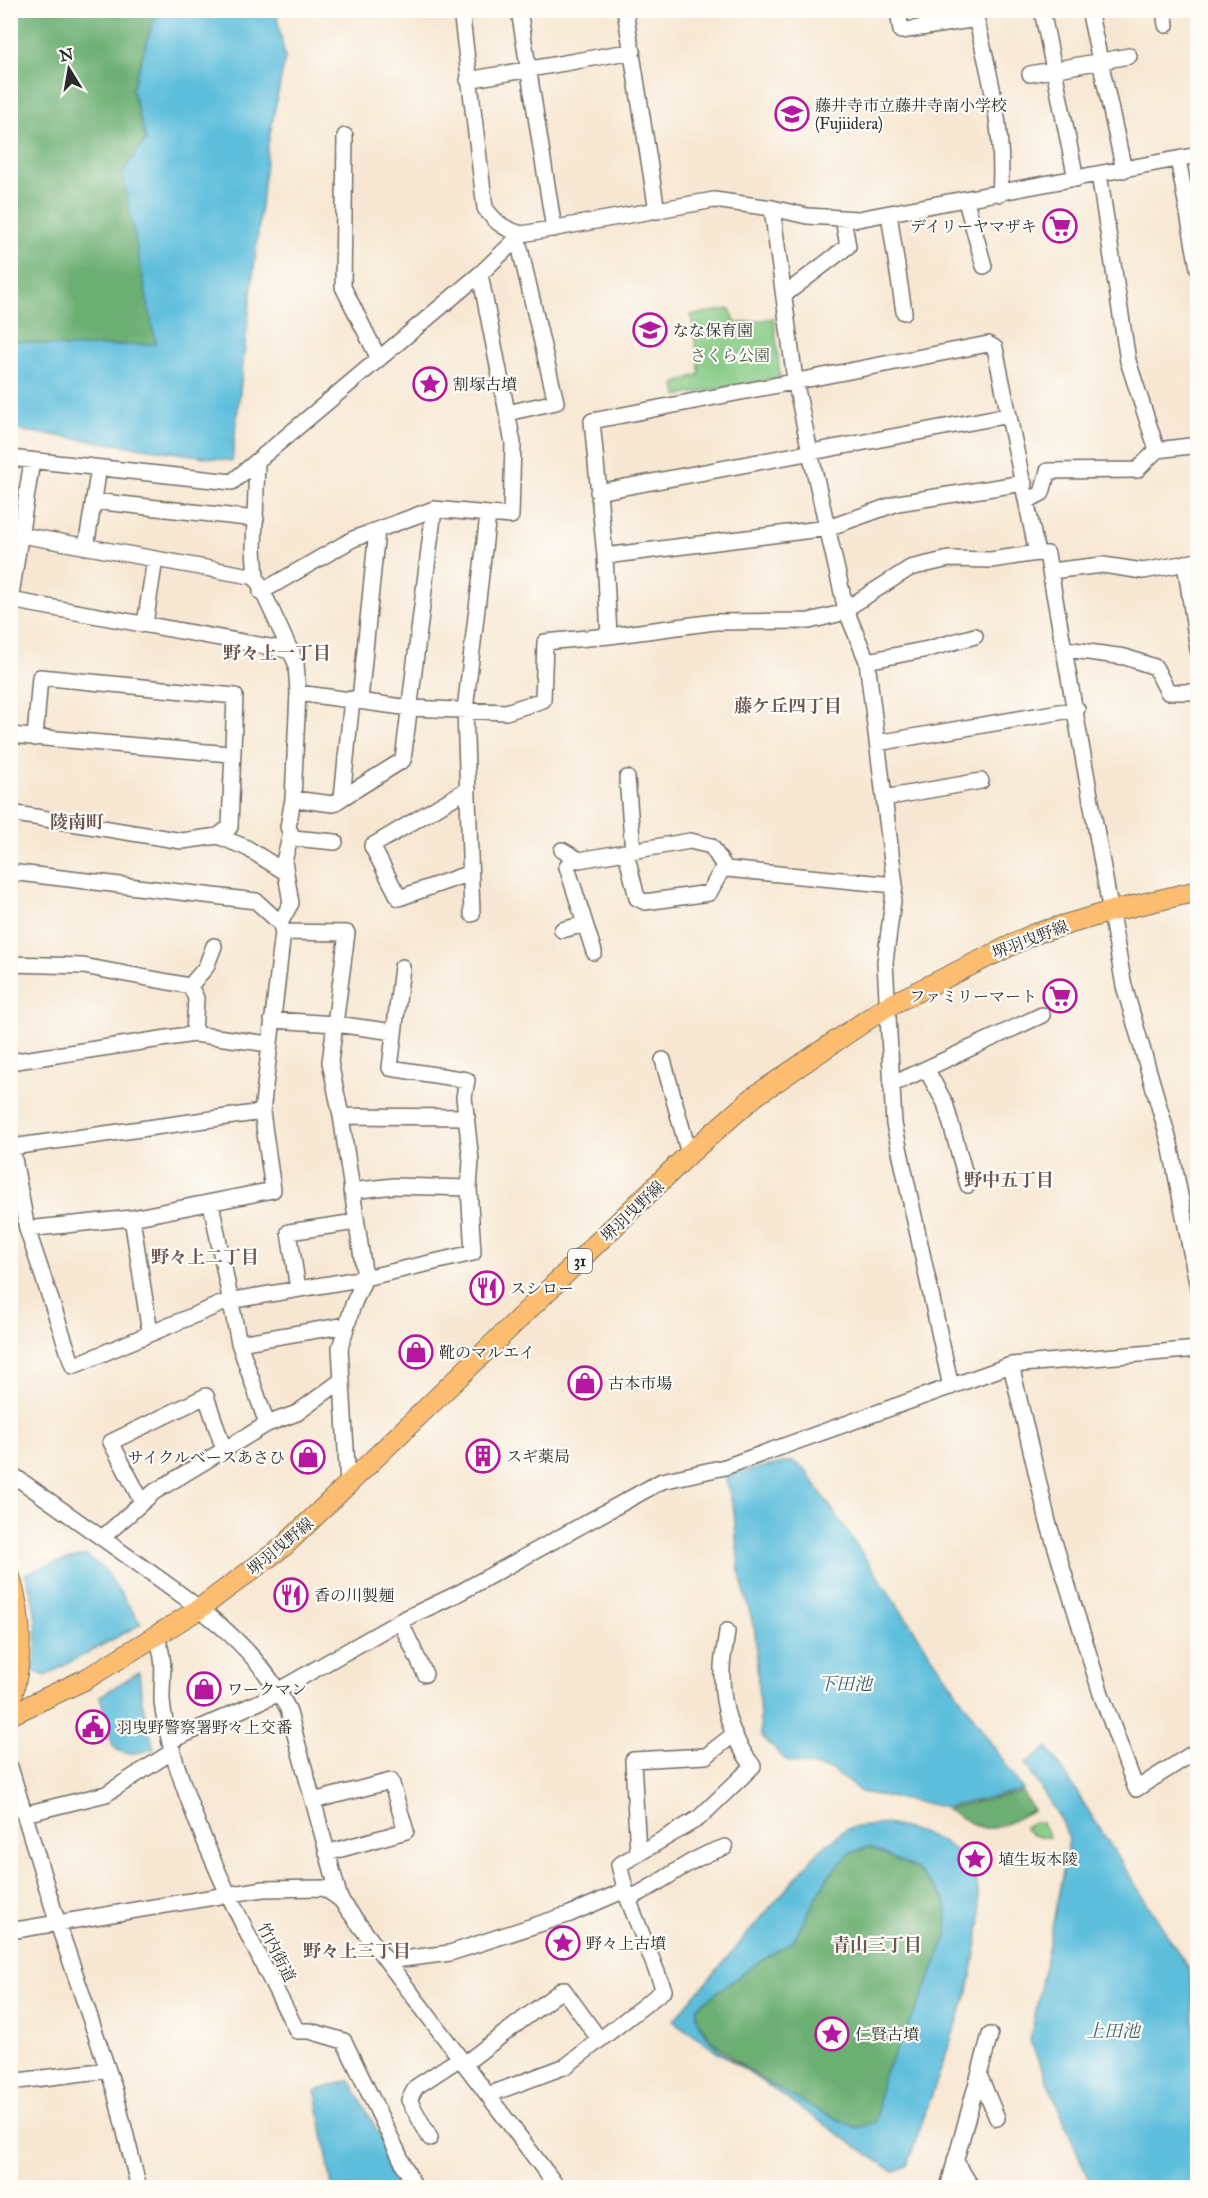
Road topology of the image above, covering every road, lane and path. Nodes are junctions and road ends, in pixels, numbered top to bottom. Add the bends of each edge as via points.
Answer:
1 (460, 10) edge
2 (519, 10) edge
3 (626, 10) edge
4 (898, 10) edge
5 (1089, 10) edge
6 (975, 15) edge
7 (1043, 15) dead end
8 (633, 51) junction
9 (1129, 56) dead end
10 (1100, 61) junction
11 (528, 69) junction
12 (1055, 70) junction
13 (1030, 74) dead end
14 (468, 80) junction
15 (345, 136) dead end
16 (1197, 155) edge
17 (1178, 159) junction
18 (1124, 170) junction
19 (1099, 174) junction
20 (1076, 179) junction
21 (1000, 194) junction
22 (966, 201) junction
23 (772, 208) junction
24 (657, 211) junction
25 (890, 214) junction
26 (843, 219) junction
27 (554, 229) junction
28 (520, 237) junction
29 (984, 266) dead end
30 (1197, 268) edge
31 (480, 274) junction
32 (784, 295) junction
33 (904, 312) dead end
34 (378, 357) junction
35 (795, 380) junction
36 (507, 413) junction
37 (1010, 415) junction
38 (1197, 445) edge
39 (1157, 450) junction
40 (810, 452) junction
41 (10, 458) edge
42 (32, 461) junction
43 (258, 461) junction
44 (99, 468) junction
45 (1024, 483) junction
46 (598, 492) junction
47 (94, 501) junction
48 (1027, 501) junction
49 (434, 509) junction
50 (488, 515) junction
51 (256, 519) junction
52 (828, 528) junction
53 (377, 530) junction
54 (16, 534) edge
55 (86, 547) junction
56 (1037, 553) junction
57 (605, 556) junction
58 (155, 559) junction
59 (1191, 562) edge
60 (1050, 571) junction
61 (259, 585) junction
62 (11, 600) edge
63 (846, 610) junction
64 (145, 624) junction
65 (609, 636) junction
66 (975, 636) dead end
67 (1066, 649) junction
68 (1197, 650) edge
69 (292, 651) junction
70 (867, 661) junction
71 (1197, 692) edge
72 (298, 693) junction
73 (356, 699) junction
74 (410, 708) junction
75 (1077, 709) junction
76 (465, 710) junction
77 (10, 735) edge
78 (35, 738) junction
79 (878, 743) junction
80 (231, 754) junction
81 (627, 778) dead end
82 (981, 781) dead end
83 (468, 789) junction
84 (293, 798) junction
85 (342, 798) junction
86 (884, 798) junction
87 (10, 813) edge
88 (291, 834) junction
89 (218, 836) junction
90 (336, 842) dead end
91 (630, 852) junction
92 (724, 866) junction
93 (10, 872) edge
94 (285, 872) junction
95 (470, 873) junction
96 (895, 885) junction
97 (1197, 891) edge
98 (1112, 911) junction
99 (472, 914) dead end
100 (585, 924) junction
101 (282, 927) junction
102 (562, 930) dead end
103 (214, 946) dead end
104 (594, 952) dead end
105 (10, 964) edge
106 (402, 967) dead end
107 (190, 986) junction
108 (886, 1007) junction
109 (1042, 1015) dead end
110 (272, 1020) junction
111 (336, 1024) junction
112 (394, 1032) junction
113 (194, 1034) junction
114 (269, 1044) junction
115 (663, 1060) dead end
116 (10, 1062) edge
117 (926, 1069) junction
118 (891, 1085) junction
119 (262, 1112) junction
120 (341, 1116) junction
121 (467, 1117) junction
122 (11, 1142) edge
123 (689, 1154) junction
124 (968, 1185) dead end
125 (469, 1188) junction
126 (351, 1191) junction
127 (211, 1203) junction
128 (132, 1218) junction
129 (356, 1222) junction
130 (27, 1229) junction
131 (365, 1278) junction
132 (1197, 1288) edge
133 (298, 1289) junction
134 (228, 1301) junction
135 (347, 1325) junction
136 (150, 1334) junction
137 (238, 1343) junction
138 (1197, 1349) edge
139 (1011, 1365) junction
140 (342, 1380) junction
141 (951, 1387) junction
142 (267, 1424) junction
143 (224, 1450) junction
144 (10, 1473) edge
145 (348, 1484) junction
146 (142, 1502) junction
147 (102, 1538) junction
148 (10, 1576) edge
149 (199, 1609) junction
150 (400, 1621) junction
151 (727, 1631) dead end
152 (156, 1635) junction
153 (425, 1674) dead end
154 (279, 1691) junction
155 (10, 1704) edge
156 (10, 1715) edge
157 (733, 1735) junction
158 (171, 1746) junction
159 (1197, 1750) edge
160 (10, 1767) edge
161 (313, 1801) junction
162 (25, 1815) junction
163 (725, 1847) dead end
164 (327, 1853) junction
165 (638, 1854) junction
166 (627, 1894) junction
167 (229, 1896) junction
168 (340, 1899) junction
169 (58, 1924) junction
170 (10, 1931) edge
171 (387, 1961) junction
172 (990, 2035) dead end
173 (599, 2039) junction
174 (462, 2061) junction
175 (108, 2070) junction
176 (979, 2075) junction
177 (10, 2082) edge
178 (488, 2095) junction
179 (997, 2118) dead end
180 (430, 2138) dead end
181 (956, 2160) junction
182 (139, 2187) edge
183 (415, 2187) edge
184 (558, 2187) edge
185 (948, 2187) edge
186 (972, 2187) edge

1 - 14 street
2 - 11 street
3 - 8 street
4 - 6 street via 901,31
5 - 10 street
6 - 21 street via 994,92 1003,159
7 - 12 street
8 - 11 street
8 - 24 street
9 - 10 street
10 - 12 street
10 - 18 street
11 - 14 street
11 - 27 street
12 - 13 street
12 - 20 street
14 - 28 street via 485,208 496,224
15 - 34 street via 343,287
16 - 17 street
17 - 18 street
17 - 30 street
18 - 19 street
19 - 20 street
19 - 39 street via 1128,361
20 - 21 street
21 - 22 street
22 - 25 street
22 - 29 street
23 - 24 street via 714,200
23 - 26 street
23 - 32 street
24 - 27 street
25 - 26 street
25 - 33 street
26 - 32 street via 848,246
27 - 28 street
28 - 31 street
28 - 36 street via 556,402
31 - 34 street
31 - 36 street
32 - 35 street
34 - 43 street
35 - 37 street via 988,344 995,348
35 - 40 street
35 - 46 street via 592,421
36 - 50 street via 513,443 511,516
37 - 40 street
37 - 45 street
38 - 39 street
39 - 48 street via 1137,470 1048,471 1042,493
40 - 46 street
40 - 52 street
41 - 42 street
42 - 44 street
42 - 54 street
43 - 44 street via 232,482
43 - 51 street
44 - 47 street
45 - 48 street
45 - 52 street via 898,503
46 - 57 street
47 - 51 street
47 - 55 street
48 - 56 street
49 - 50 street
49 - 53 street
49 - 74 street
50 - 76 street
51 - 61 street via 254,549
52 - 57 street
52 - 63 street
53 - 61 street
53 - 73 street
54 - 55 street
54 - 62 street
55 - 58 street
56 - 60 street via 1047,554
56 - 63 street via 991,560 949,559 910,568
57 - 65 street
58 - 61 street
58 - 64 street
59 - 60 street via 1143,571 1103,565
59 - 68 street
60 - 67 street
61 - 69 street
62 - 64 street
63 - 65 street via 809,621 715,622
63 - 70 street
64 - 69 street
65 - 76 street via 545,642 543,700 506,712
66 - 70 street
67 - 71 street via 1125,657 1155,667 1168,692
67 - 75 street
69 - 72 street
70 - 79 street
72 - 73 street
72 - 84 street
73 - 74 street
73 - 85 street
74 - 76 street
74 - 85 street via 403,760
75 - 79 street
75 - 98 street
76 - 83 street
77 - 78 street
78 - 80 street
78 - 80 street via 40,677 235,696
79 - 86 street
80 - 89 street via 230,827
81 - 91 street
82 - 86 street
83 - 95 street
83 - 95 street via 372,846 399,898
84 - 85 street via 333,804
84 - 88 street via 288,827
86 - 96 street
87 - 89 street via 182,842
88 - 90 street via 293,838
88 - 94 street
89 - 94 street via 247,848
91 - 92 street via 690,842 711,846
91 - 92 street via 637,898 645,902 709,893
91 - 100 street via 579,860 568,853 567,867
92 - 96 street
93 - 101 street via 256,901
94 - 101 street via 291,903
95 - 99 street
96 - 108 street via 885,962
97 - 98 main road, 堺羽曳野線 / 31
98 - 108 main road, 堺羽曳野線 / 31 via 1034,934
98 - 132 street via 1124,987 1170,1144
100 - 102 street
100 - 104 street
101 - 110 street
101 - 111 street via 347,933
103 - 107 street via 206,967
105 - 107 street via 83,966
106 - 112 street
107 - 113 street via 196,998
108 - 118 street
108 - 123 main road, 堺羽曳野線 / 31 via 754,1096
109 - 117 street
110 - 111 street
110 - 114 street
111 - 112 street
111 - 120 street via 330,1062
112 - 121 street via 390,1068 467,1080
113 - 114 street
113 - 116 street
114 - 119 street
115 - 123 street
117 - 118 street
117 - 124 street via 945,1103
118 - 141 street via 894,1124
119 - 122 street
119 - 127 street via 273,1190
120 - 121 street
120 - 126 street
121 - 125 street
122 - 130 street
123 - 145 main road, 堺羽曳野線 / 31
125 - 126 street via 394,1186
125 - 131 street via 474,1253
126 - 129 street
127 - 128 street
127 - 134 street
128 - 130 street
128 - 136 street
129 - 131 street
129 - 133 street via 290,1232
130 - 136 street via 73,1366
131 - 133 street
131 - 135 street
133 - 134 street
134 - 136 street
134 - 137 street
135 - 137 street
135 - 140 street via 340,1348
137 - 142 street
138 - 139 street
139 - 141 street
139 - 159 street via 1048,1522 1101,1694 1136,1790
140 - 142 street via 297,1413
140 - 145 street
141 - 150 street via 725,1467 662,1481 457,1594
142 - 143 street
143 - 146 street
143 - 146 street via 206,1396 111,1442
144 - 147 street
145 - 149 main road, 堺羽曳野線 / 31 via 284,1546
146 - 147 street
147 - 149 street
148 - 155 main road via 21,1636
149 - 152 main road, 堺羽曳野線 / 31
149 - 154 street via 255,1659
150 - 153 street
150 - 154 street
151 - 157 street via 722,1668
152 - 156 main road, 堺羽曳野線 / 31 via 86,1679
152 - 158 street via 165,1660 162,1700
154 - 158 street
154 - 161 street via 288,1709
157 - 165 street via 753,1766 699,1818
157 - 165 street via 706,1756 633,1760
158 - 162 street via 106,1794
158 - 167 street via 196,1824
160 - 162 street
161 - 164 street
161 - 164 street via 391,1781 406,1831
162 - 169 street
163 - 166 street via 686,1862 644,1892
164 - 168 street
165 - 166 street via 619,1865
166 - 171 street via 450,1953
166 - 173 street via 664,1990
167 - 168 street via 295,1886 324,1888
167 - 169 street
167 - 183 street, 竹内街道 via 297,2031 344,2041
168 - 171 street
169 - 170 street
169 - 175 street
171 - 174 street
172 - 176 street
173 - 174 street via 563,1989
173 - 178 street via 566,2066
174 - 178 street
174 - 180 street via 416,2087 409,2100
175 - 177 street
175 - 182 street
176 - 179 street
176 - 181 street
178 - 184 street
181 - 185 street
181 - 186 street

